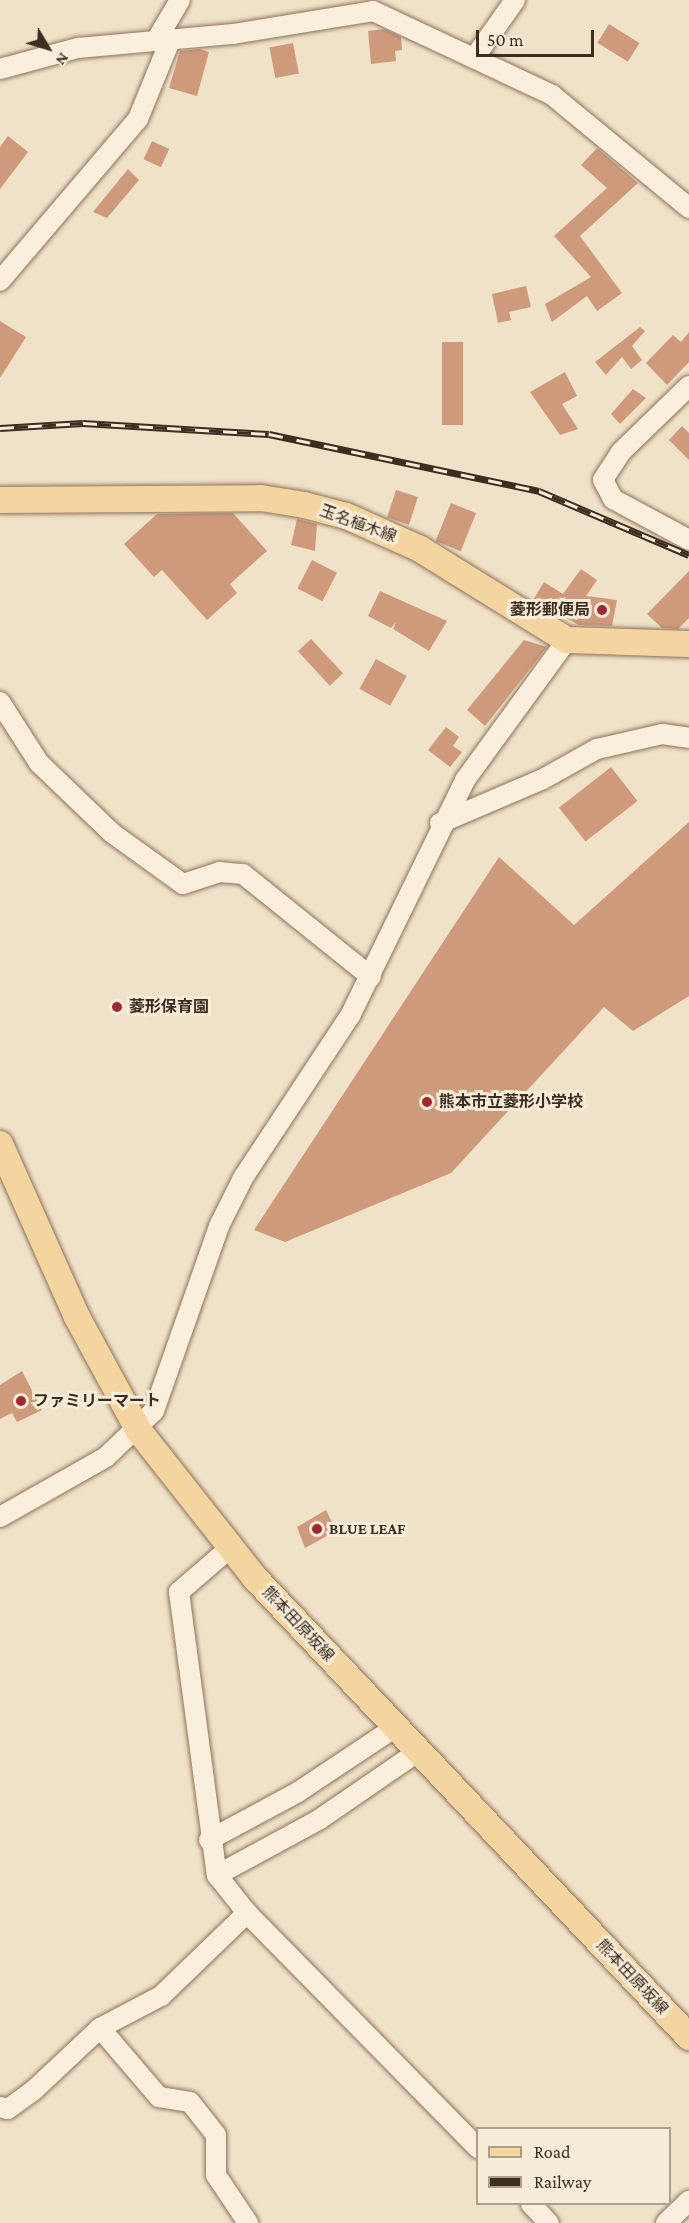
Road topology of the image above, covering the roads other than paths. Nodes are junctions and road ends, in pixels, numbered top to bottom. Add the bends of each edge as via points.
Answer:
1 (180, 0) edge
2 (514, 0) edge
3 (164, 38) junction
4 (474, 58) junction
5 (0, 69) edge
6 (689, 208) edge
7 (0, 281) edge
8 (689, 386) edge
9 (0, 500) edge
10 (689, 540) edge
11 (567, 640) junction
12 (689, 644) edge
13 (0, 702) edge
14 (689, 738) edge
15 (440, 823) junction
16 (370, 976) junction
17 (0, 1144) edge
18 (139, 1431) junction
19 (0, 1517) edge
20 (231, 1547) junction
21 (396, 1727) junction
22 (419, 1751) junction
23 (209, 1840) junction
24 (217, 1875) junction
25 (247, 1912) junction
26 (100, 2028) junction
27 (689, 2037) edge
28 (0, 2107) edge
29 (476, 2147) edge
30 (689, 2200) edge
31 (532, 2205) edge
32 (248, 2223) edge
33 (549, 2223) edge
34 (666, 2223) edge

1 - 3 street
2 - 4 street
3 - 4 street via 373,11
3 - 5 street via 78,48
3 - 7 street via 138,120
4 - 6 street via 552,95
8 - 10 street via 621,452 603,480 613,499
9 - 11 main road, 玉名植木線 via 261,498 304,505 346,516 420,549
11 - 12 main road, 玉名植木線
11 - 15 street via 498,732
13 - 16 street via 39,764 112,833 183,884 219,872 243,874
14 - 15 street via 662,734 597,749 543,779
15 - 16 street
16 - 18 street via 326,1056 243,1178 219,1226 171,1372
17 - 18 main road, 熊本田原坂線 via 77,1317
18 - 19 street via 106,1457
18 - 20 main road, 熊本田原坂線
20 - 21 main road, 熊本田原坂線
20 - 23 street via 179,1592
21 - 22 main road, 熊本田原坂線
21 - 23 street via 298,1792
22 - 24 street via 320,1819
22 - 27 main road, 熊本田原坂線
23 - 24 street
24 - 25 street
25 - 26 street via 161,1996
25 - 29 street
26 - 28 street via 34,2090 8,2109
26 - 32 street via 159,2097 190,2102 216,2135 216,2175
30 - 34 street
31 - 33 street

